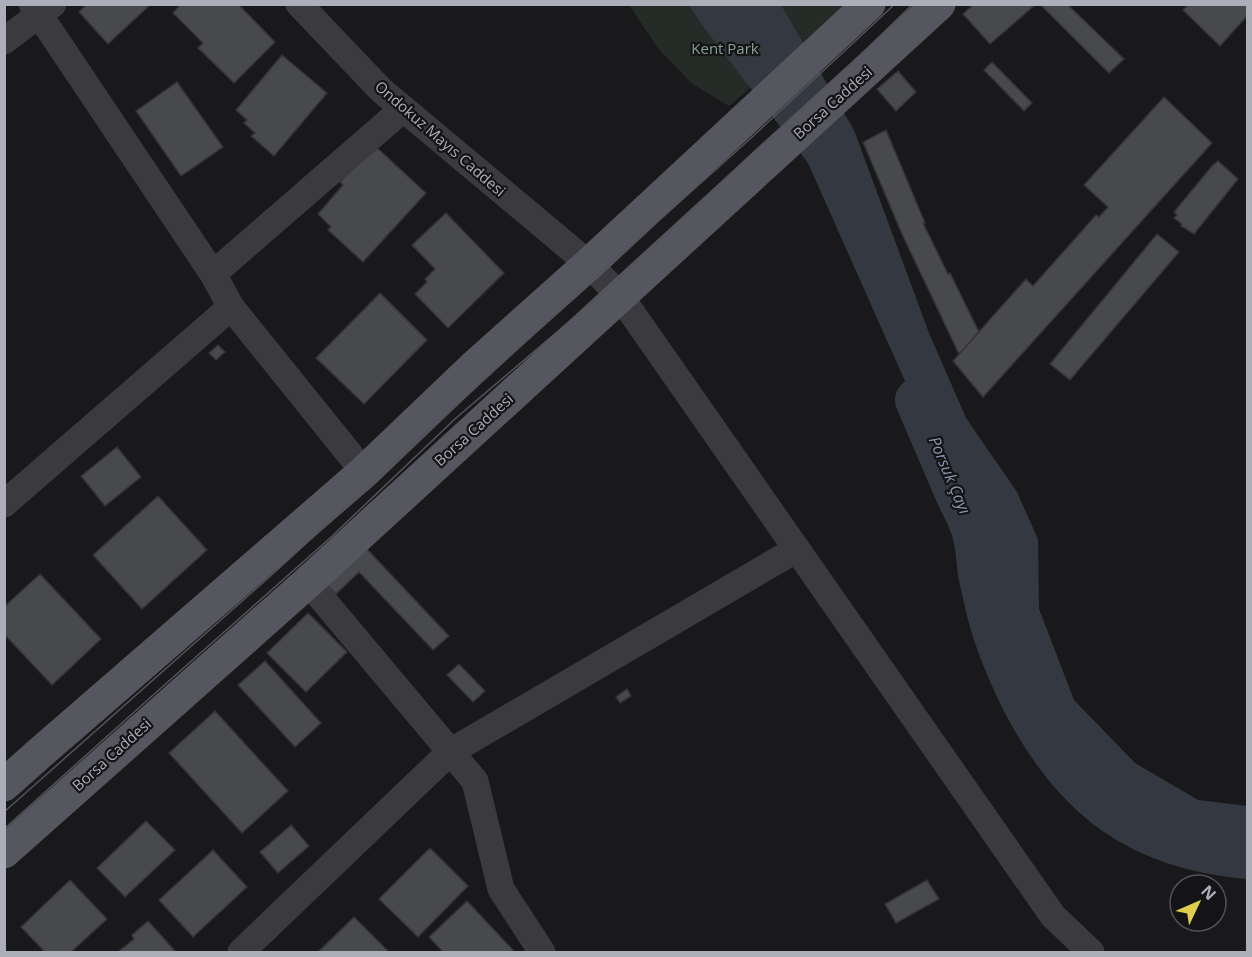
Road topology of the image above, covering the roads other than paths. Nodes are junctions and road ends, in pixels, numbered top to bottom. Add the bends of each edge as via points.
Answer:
1 (299, 4) edge
2 (869, 4) edge
3 (939, 4) edge
4 (41, 8) edge
5 (4, 41) edge
6 (402, 109) junction
7 (589, 264) junction
8 (213, 274) junction
9 (620, 296) junction
10 (231, 307) junction
11 (364, 472) junction
12 (4, 504) edge
13 (797, 549) junction
14 (308, 582) junction
15 (450, 752) junction
16 (4, 785) edge
17 (4, 852) edge
18 (242, 952) edge
19 (542, 952) edge
20 (1090, 952) edge

1 - 6 street, Ondokuz Mayıs Caddesi
2 - 7 main road
3 - 9 main road, Borsa Caddesi
4 - 5 street
4 - 8 street
6 - 7 street, Ondokuz Mayıs Caddesi
6 - 8 street
7 - 9 street, Ondokuz Mayıs Caddesi
7 - 11 main road
8 - 10 street
9 - 13 street, Ondokuz Mayıs Caddesi
9 - 14 main road, Borsa Caddesi
10 - 11 street
10 - 12 street
11 - 16 main road
13 - 15 street
13 - 20 street, Ondokuz Mayıs Caddesi via 1053,916
14 - 15 street
14 - 17 main road, Borsa Caddesi
15 - 18 street
15 - 19 street via 475,781 501,889

